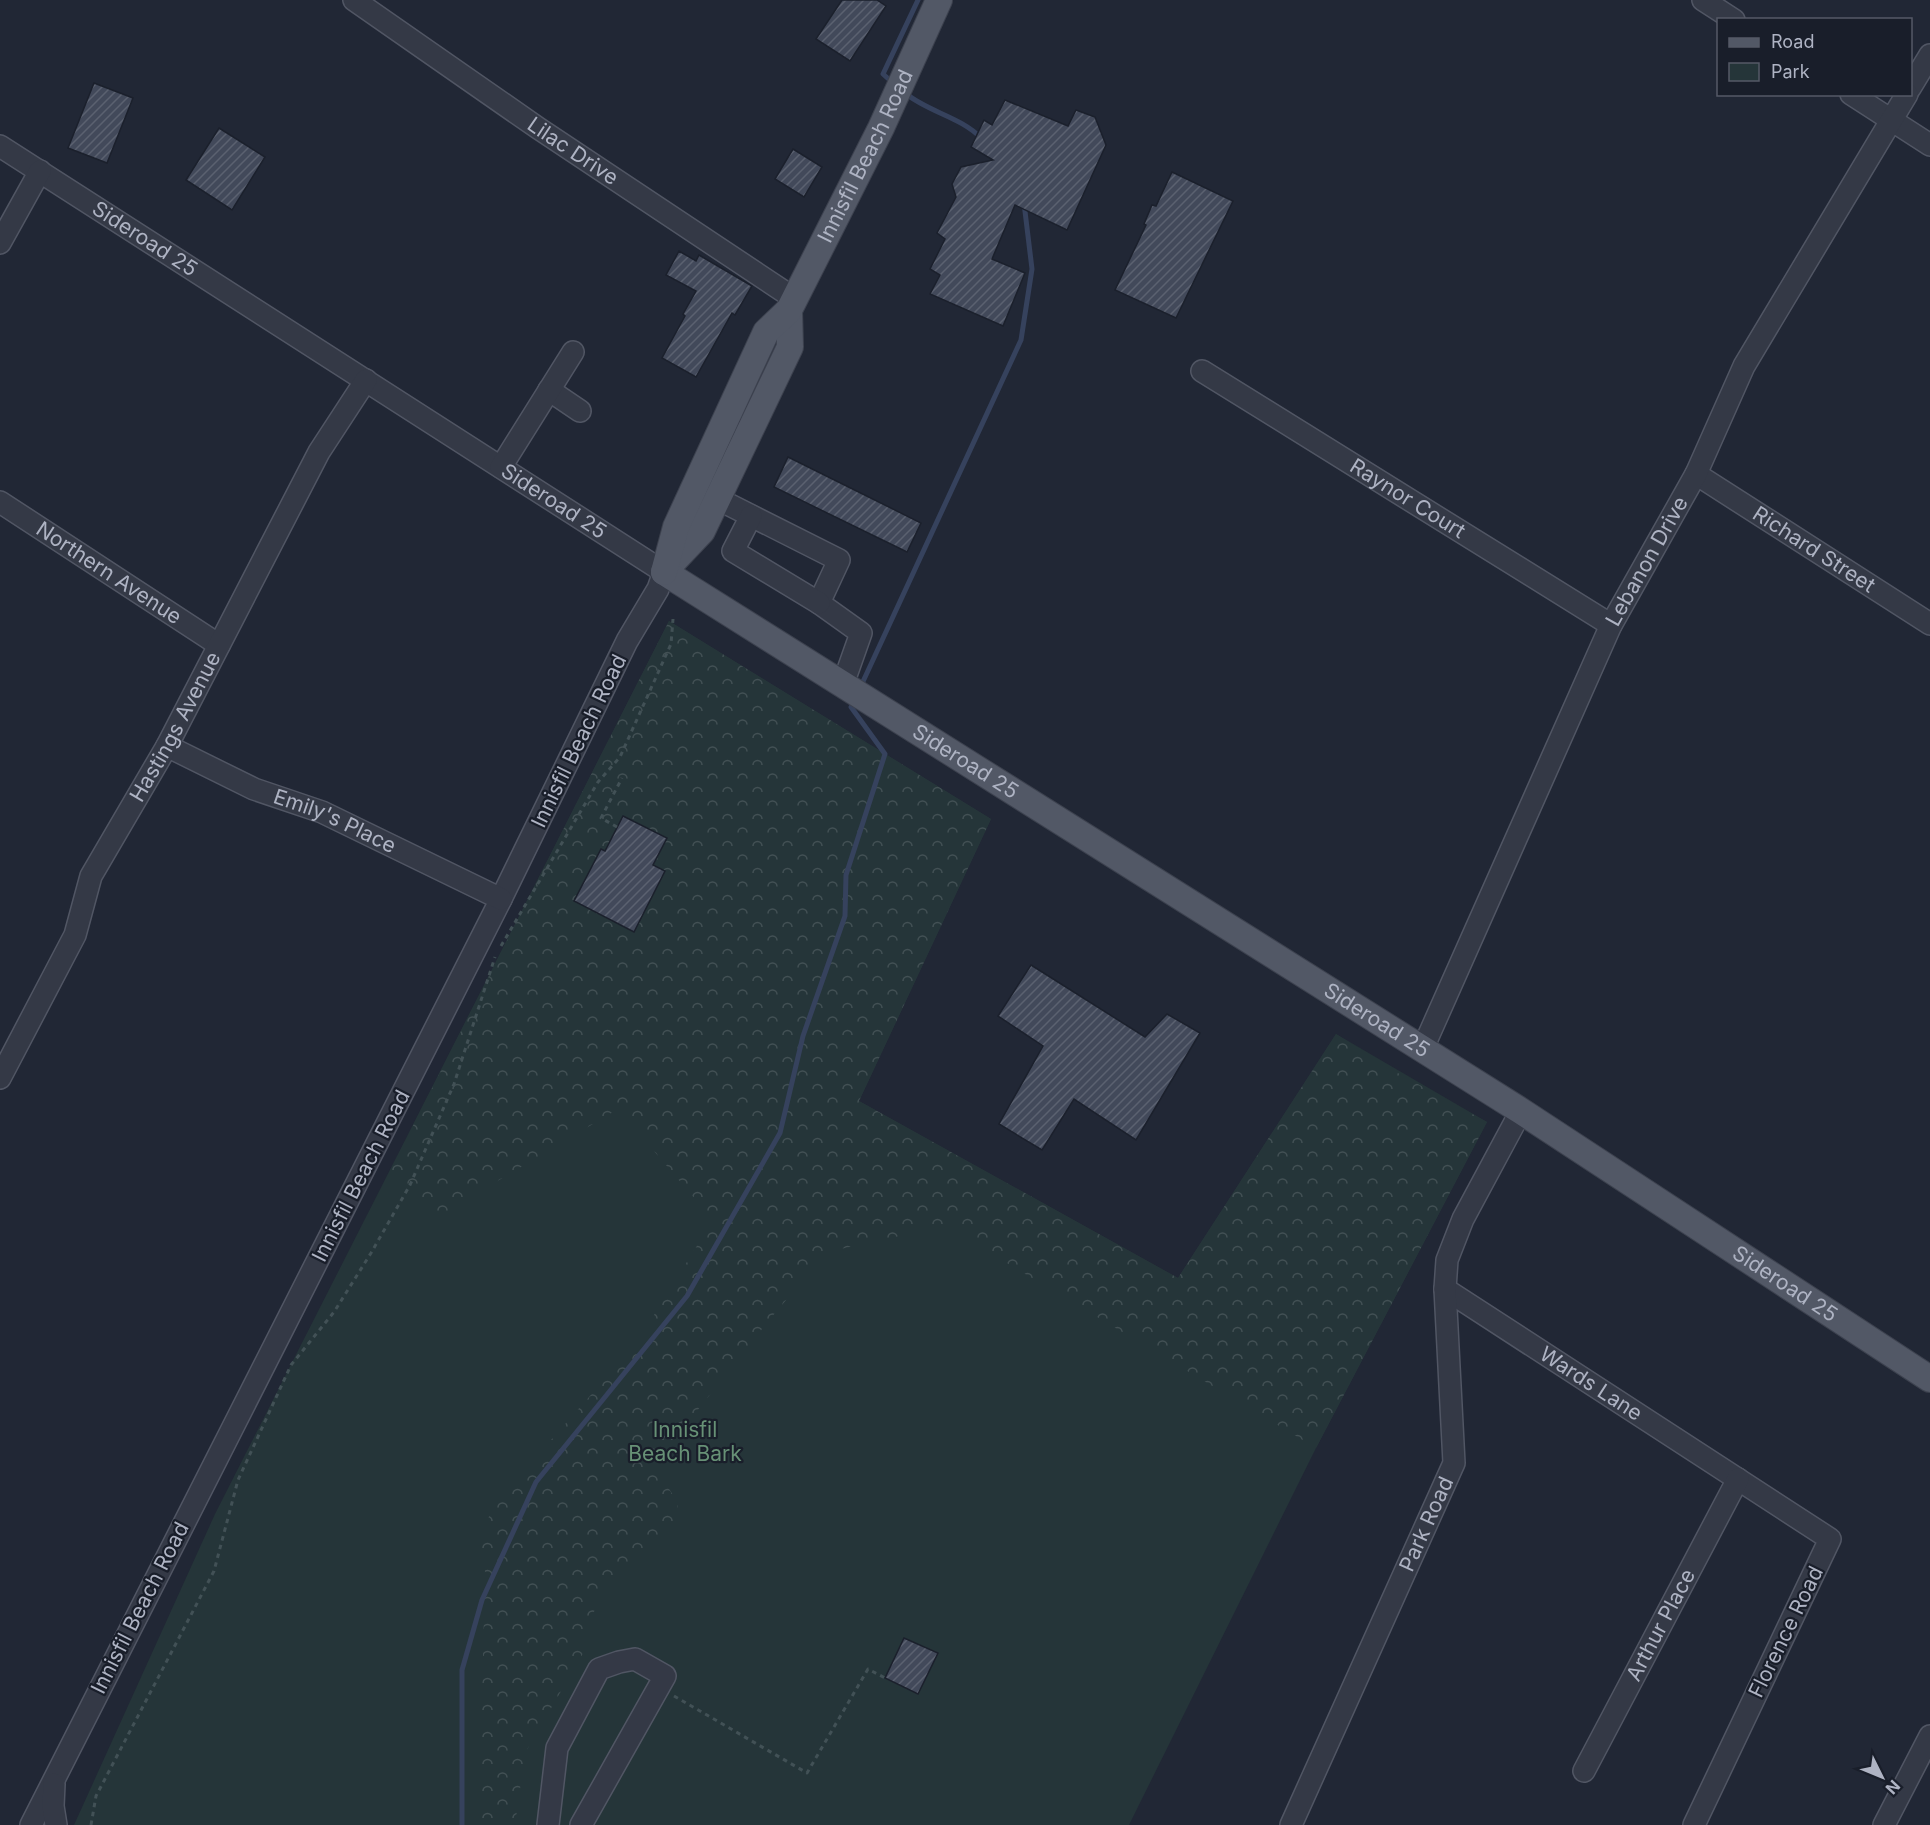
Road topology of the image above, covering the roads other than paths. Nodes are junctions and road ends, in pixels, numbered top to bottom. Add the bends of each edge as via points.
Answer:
1 (939, 0) edge
2 (1703, 0) edge
3 (362, 3) edge
4 (1731, 18) edge
5 (1930, 55) edge
6 (1912, 86) edge
7 (1854, 96) edge
8 (1905, 96) edge
9 (1891, 120) junction
10 (1930, 145) edge
11 (0, 146) edge
12 (40, 171) junction
13 (0, 243) edge
14 (792, 304) junction
15 (573, 352) dead end
16 (1202, 371) dead end
17 (366, 380) junction
18 (549, 390) junction
19 (580, 411) dead end
20 (501, 467) junction
21 (1696, 474) junction
22 (718, 499) junction
23 (0, 502) edge
24 (750, 516) junction
25 (664, 572) junction
26 (819, 603) junction
27 (1930, 624) edge
28 (1611, 625) junction
29 (219, 645) junction
30 (843, 684) junction
31 (167, 746) junction
32 (501, 899) junction
33 (1423, 1048) junction
34 (0, 1078) edge
35 (1521, 1111) junction
36 (1445, 1289) junction
37 (1930, 1379) edge
38 (1738, 1479) junction
39 (1930, 1736) edge
40 (1584, 1771) dead end
41 (54, 1777) junction
42 (31, 1825) edge
43 (56, 1825) edge
44 (548, 1825) edge
45 (581, 1825) edge
46 (1291, 1825) edge
47 (1694, 1825) edge
48 (1884, 1825) edge

1 - 14 main road, Innisfil Beach Road via 881,128
2 - 4 street
3 - 14 street, Lilac Drive
5 - 6 street
7 - 9 street
8 - 9 street, Lebanon Drive
9 - 10 street
9 - 21 street, Lebanon Drive via 1744,366
11 - 12 street, Sideroad 25
12 - 13 street
12 - 17 street, Sideroad 25
14 - 22 main road, Innisfil Beach Road via 790,347
14 - 25 main road, Innisfil Beach Road via 766,332 676,527
15 - 18 street
16 - 28 street, Raynor Court
17 - 20 street, Sideroad 25
17 - 29 street, Hastings Avenue via 319,452
18 - 19 street
18 - 20 street
20 - 25 street, Sideroad 25
21 - 27 street, Richard Street
21 - 28 street, Lebanon Drive
22 - 24 street
22 - 25 main road, Innisfil Beach Road via 702,531
23 - 29 street, Northern Avenue
24 - 26 street via 733,552
24 - 26 street via 839,560
25 - 30 main road, Sideroad 25
25 - 32 street, Innisfil Beach Road
26 - 30 street via 861,633
28 - 33 street, Lebanon Drive
29 - 31 street, Hastings Avenue
30 - 33 main road, Sideroad 25
31 - 32 street, Emily's Place via 254,789 322,812
31 - 34 street, Hastings Avenue via 91,876 75,935
32 - 41 street, Innisfil Beach Road
33 - 35 main road, Sideroad 25
35 - 36 street, Park Road via 1463,1220 1447,1260
35 - 37 main road, Sideroad 25
36 - 38 street, Wards Lane
36 - 46 street, Park Road via 1454,1463
38 - 40 street, Arthur Place
38 - 47 street, Florence Road via 1830,1539
39 - 48 street
41 - 42 street, Innisfil Beach Road
41 - 43 street, Innisfil Beach Road
44 - 45 street via 557,1748 599,1669 635,1659 665,1676

